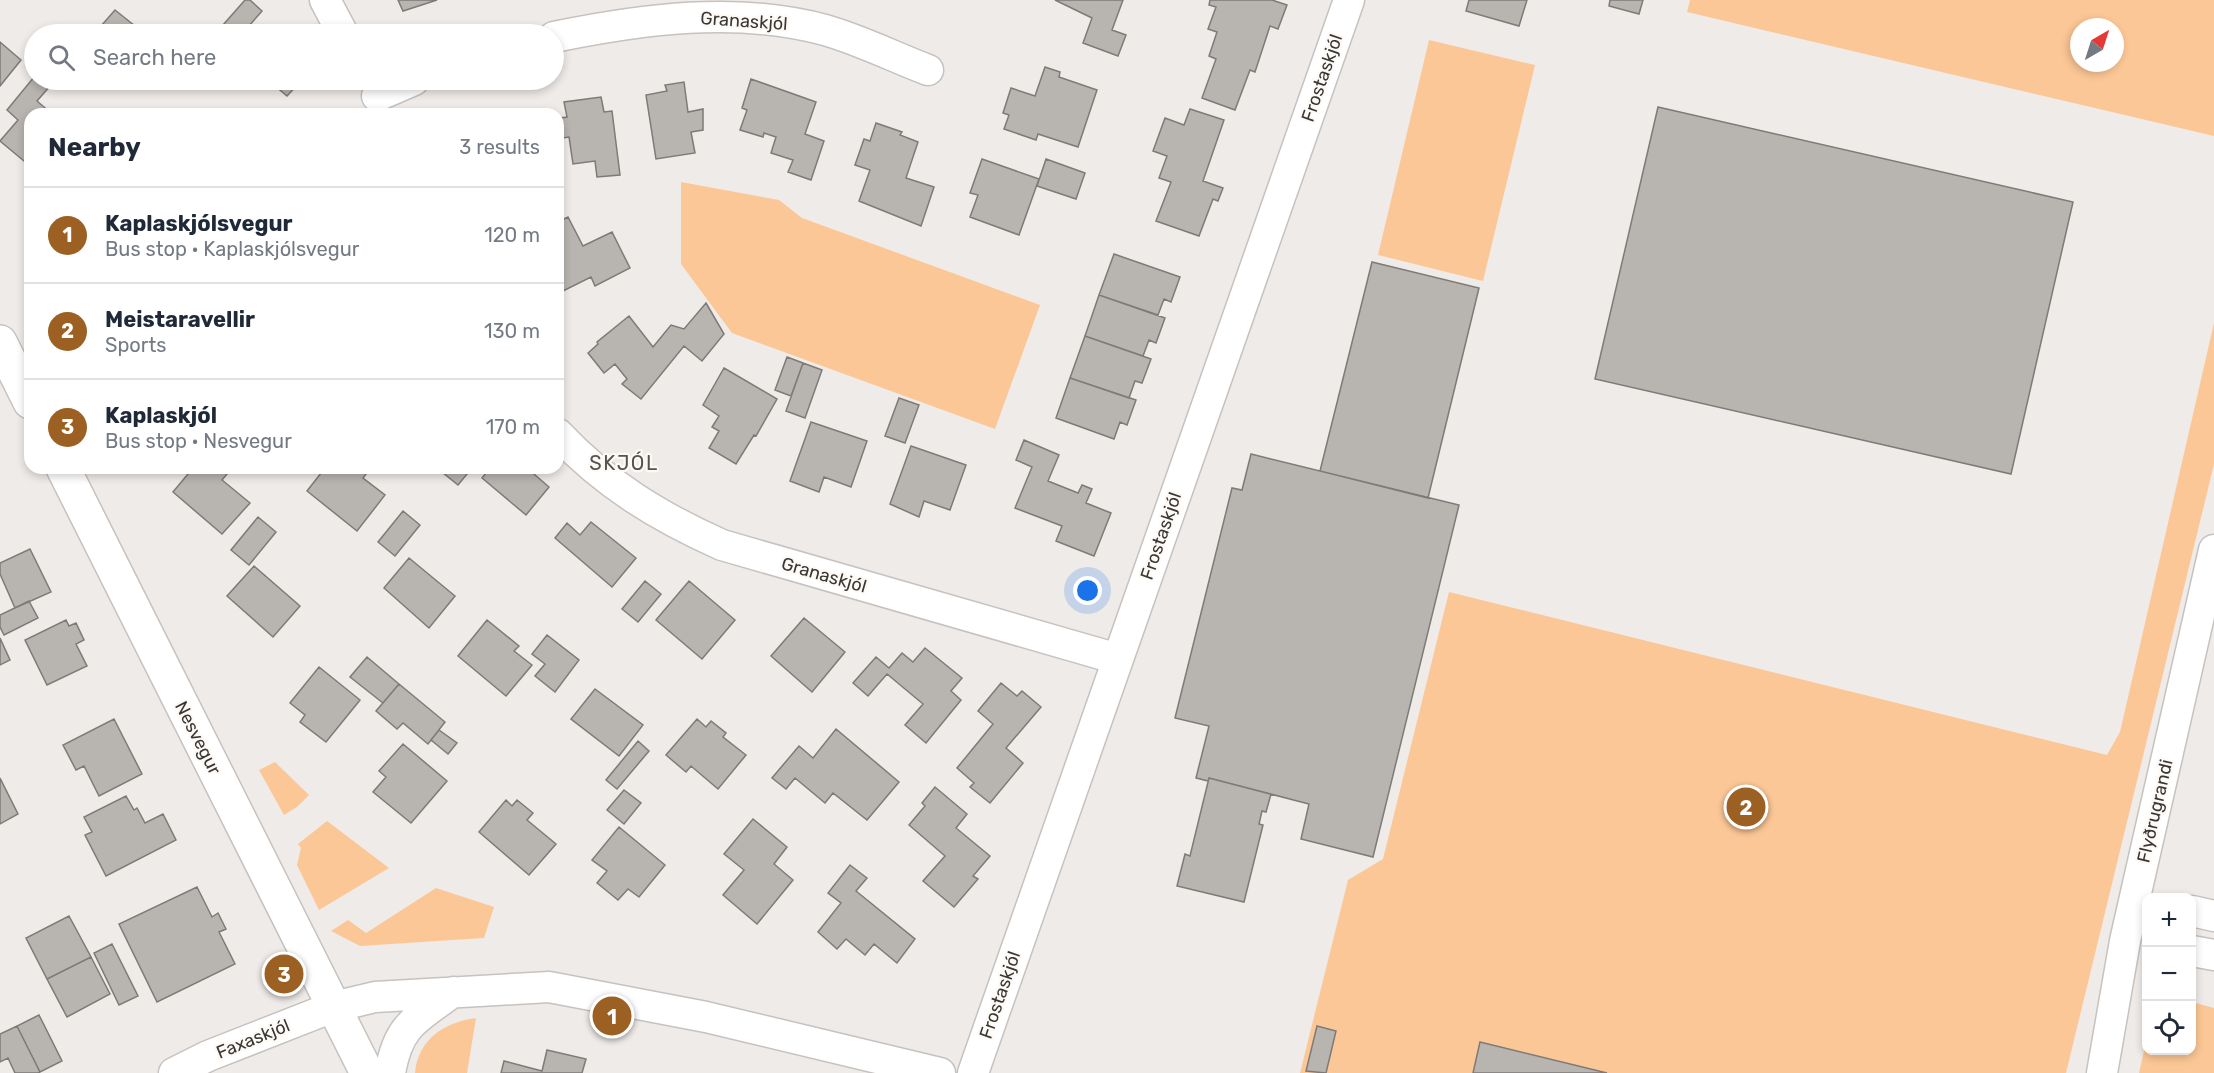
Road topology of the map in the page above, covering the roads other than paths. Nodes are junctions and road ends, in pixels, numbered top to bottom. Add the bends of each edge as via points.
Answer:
1 (325, 0) edge
2 (1349, 0) edge
3 (338, 24) edge
4 (564, 35) edge
5 (928, 69) dead end
6 (392, 90) edge
7 (376, 97) edge
8 (0, 342) edge
9 (24, 390) edge
10 (564, 440) edge
11 (66, 474) edge
12 (2214, 550) edge
13 (1118, 659) junction
14 (2141, 900) edge
15 (2196, 912) edge
16 (2214, 916) edge
17 (2136, 943) edge
18 (2196, 952) edge
19 (2214, 955) edge
20 (453, 992) junction
21 (333, 1007) junction
22 (174, 1073) edge
23 (367, 1073) edge
24 (390, 1073) edge
25 (940, 1073) edge
26 (973, 1073) edge
27 (2102, 1073) edge

1 - 3 street
2 - 13 street, Frostaskjól
4 - 5 street, Granaskjól via 653,20 739,18 826,31
6 - 7 street
8 - 9 street
10 - 13 street, Granaskjól via 640,504 722,544
11 - 21 street, Nesvegur
12 - 14 street, Flyðrugrandi
13 - 26 street, Frostaskjól
14 - 17 street, Flyðrugrandi
15 - 16 street
17 - 27 street, Flyðrugrandi
18 - 19 street
20 - 21 street, Faxaskjól via 375,997
20 - 24 street via 406,1027 397,1042
20 - 25 street, Faxaskjól via 549,987 706,1017
21 - 22 street, Faxaskjól
21 - 23 street, Nesvegur

